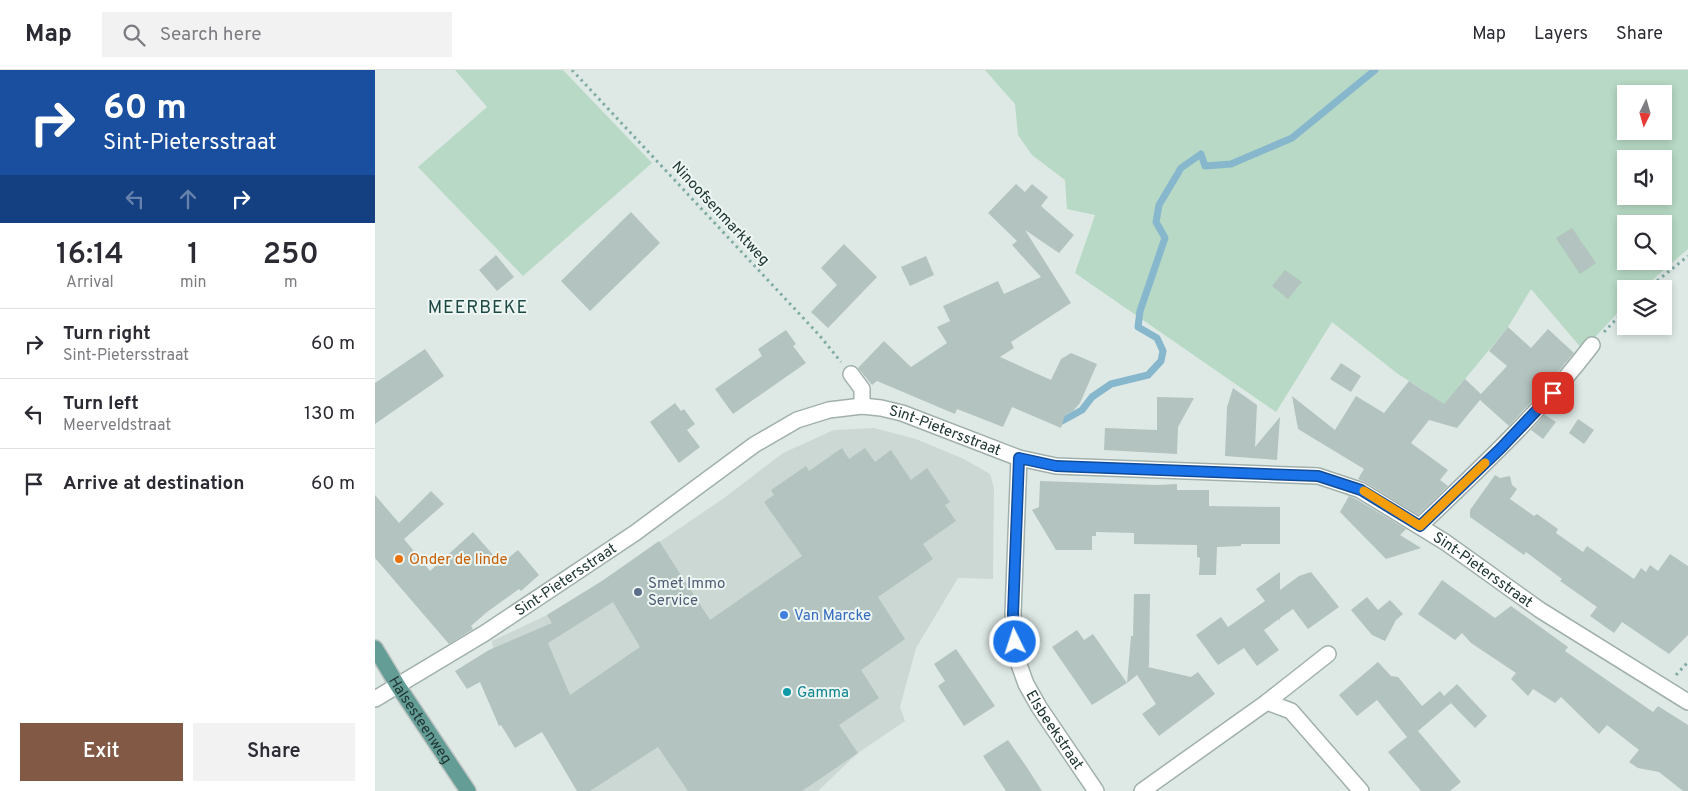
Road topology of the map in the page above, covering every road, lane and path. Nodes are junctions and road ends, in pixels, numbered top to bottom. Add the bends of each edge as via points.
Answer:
1 (573, 70) edge
2 (1688, 256) edge
3 (1658, 280) edge
4 (1617, 319) edge
5 (1592, 345) joint
6 (851, 374) joint
7 (862, 406) junction
8 (1019, 458) junction
9 (1420, 526) junction
10 (375, 648) edge
11 (1328, 654) dead end
12 (398, 686) junction
13 (375, 699) edge
14 (1267, 702) junction
15 (1688, 702) edge
16 (468, 791) edge
17 (1096, 791) edge
18 (1143, 791) edge
19 (1361, 791) edge

1 - 6 path, Ninoofsenmarktweg
2 - 3 path
4 - 5 path
5 - 9 street via 1553,393 1501,448
6 - 7 street via 862,389
7 - 8 street, Sint-Pietersstraat via 902,413
7 - 12 street, Sint-Pietersstraat via 829,410 797,420 754,445 635,533 485,633
8 - 9 street, Sint-Pietersstraat via 1056,466 1318,476 1361,490
8 - 17 street, Elsbeekstraat via 1013,614 1016,656 1039,707
9 - 15 street, Sint-Pietersstraat via 1540,610
10 - 12 main road, Halsesteenweg
11 - 14 street
12 - 13 street, Sint-Pietersstraat
12 - 16 main road, Halsesteenweg
14 - 18 street
14 - 19 street via 1291,711

